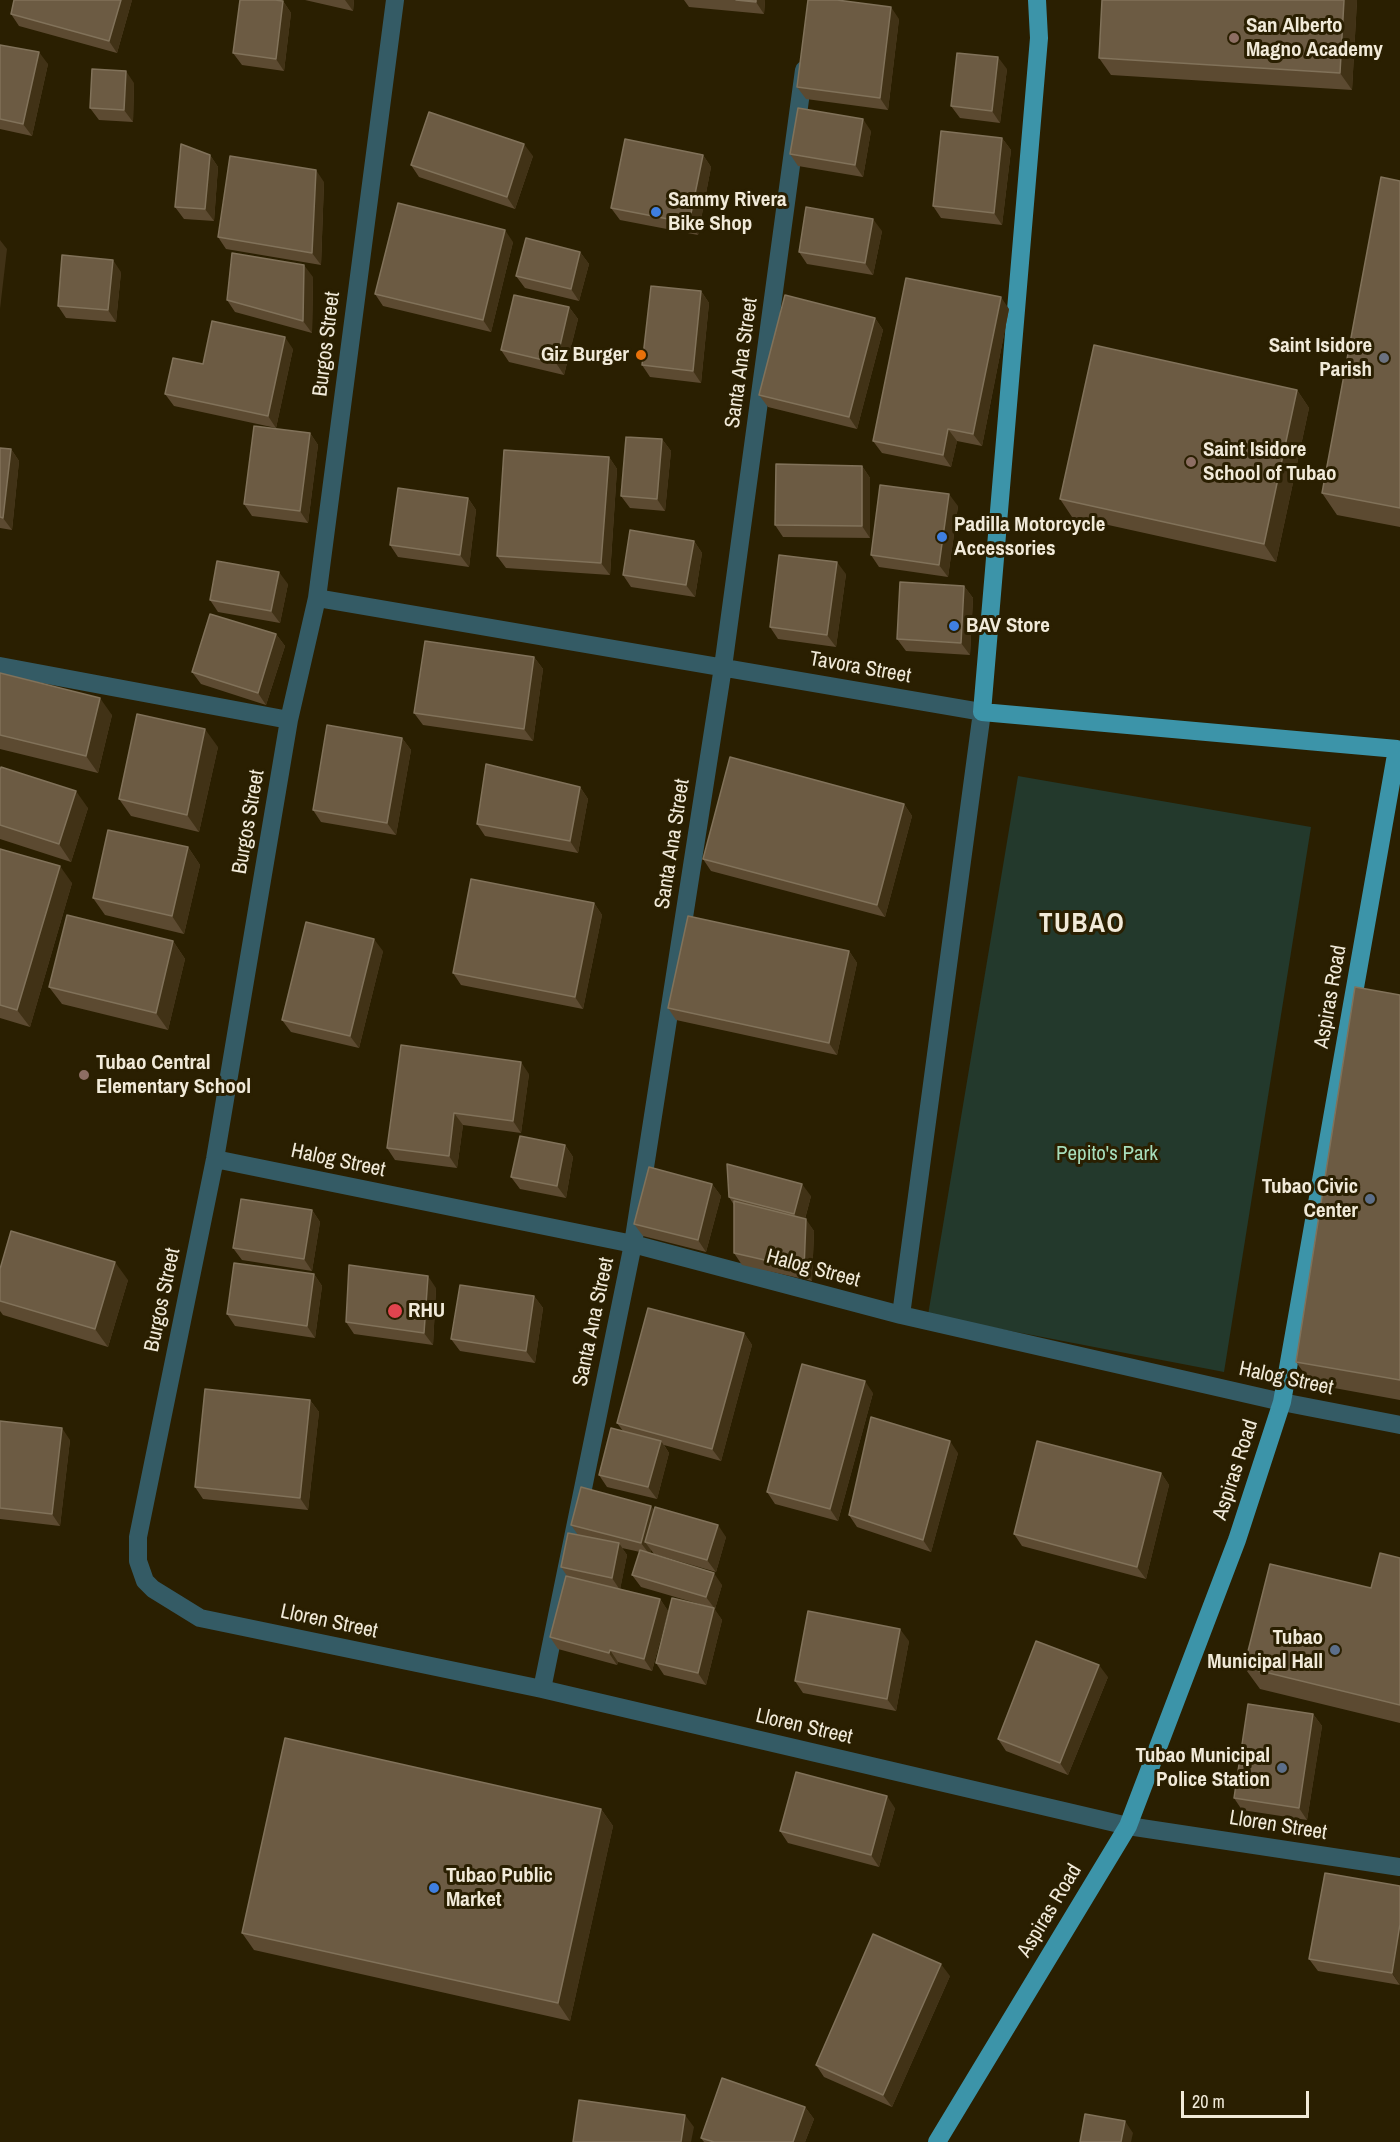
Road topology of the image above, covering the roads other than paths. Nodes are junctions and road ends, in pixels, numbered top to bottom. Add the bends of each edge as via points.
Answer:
1 (394, 0) edge
2 (1037, 0) edge
3 (806, 58) edge
4 (317, 597) junction
5 (0, 666) edge
6 (723, 667) junction
7 (982, 712) junction
8 (289, 720) junction
9 (1398, 749) edge
10 (215, 1159) junction
11 (633, 1244) junction
12 (901, 1315) junction
13 (1282, 1402) junction
14 (1400, 1425) edge
15 (200, 1618) joint
16 (542, 1689) junction
17 (1128, 1826) junction
18 (1400, 1867) edge
19 (937, 2142) edge

1 - 4 street, Burgos Street
2 - 7 main road via 1038,50
3 - 6 street, Santa Ana Street
4 - 6 street, Tavora Street
4 - 8 street, Burgos Street
5 - 8 street
6 - 7 street, Tavora Street
6 - 11 street, Santa Ana Street
7 - 9 main road, Tavora Street
7 - 12 street
8 - 10 street, Burgos Street
9 - 13 main road, Aspiras Road
10 - 11 street, Halog Street
10 - 15 street, Burgos Street via 138,1537 138,1561 145,1581
11 - 12 street, Halog Street
11 - 16 street, Santa Ana Street
12 - 13 street, Halog Street
13 - 14 street, Halog Street
13 - 17 main road, Aspiras Road via 1237,1540
15 - 16 street, Lloren Street
16 - 17 street, Lloren Street
17 - 18 street, Lloren Street
17 - 19 main road, Aspiras Road

